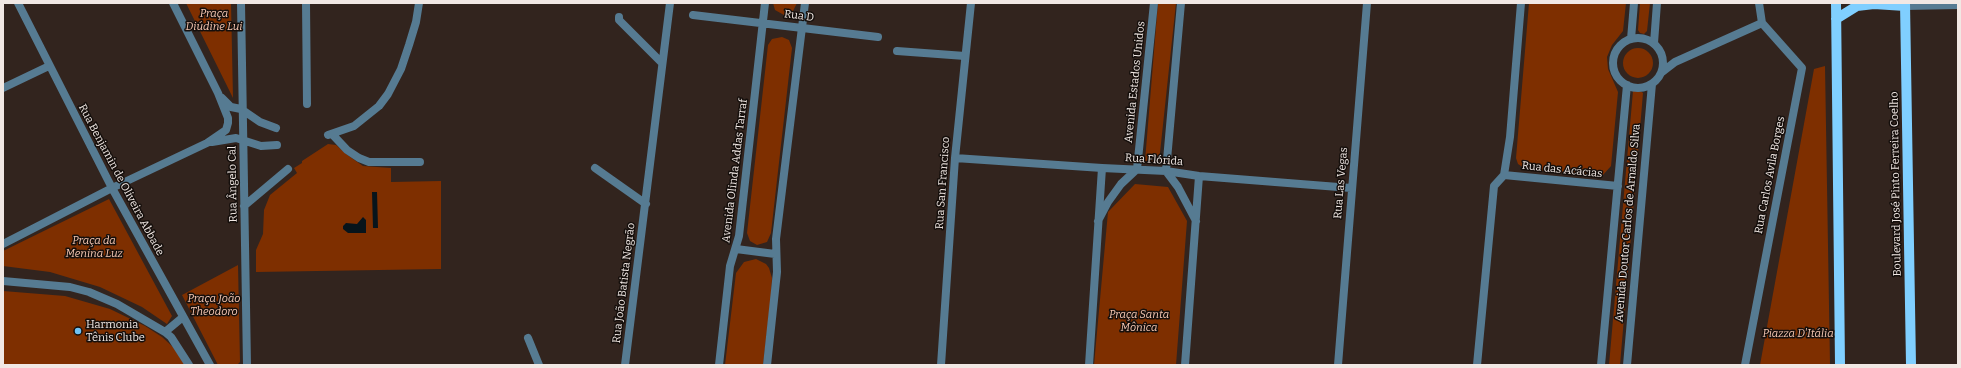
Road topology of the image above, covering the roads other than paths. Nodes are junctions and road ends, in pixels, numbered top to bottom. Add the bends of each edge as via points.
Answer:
1 (18, 3) edge
2 (173, 3) edge
3 (241, 3) edge
4 (306, 3) edge
5 (419, 3) edge
6 (670, 3) edge
7 (765, 3) edge
8 (805, 3) edge
9 (971, 3) edge
10 (1154, 3) edge
11 (1181, 3) edge
12 (1367, 3) edge
13 (1521, 3) edge
14 (1634, 3) edge
15 (1657, 3) edge
16 (1760, 3) edge
17 (1836, 3) edge
18 (1905, 4) edge
19 (1958, 5) edge
20 (693, 15) dead end
21 (618, 17) dead end
22 (1836, 19) junction
23 (763, 22) junction
24 (1762, 23) junction
25 (802, 27) junction
26 (878, 37) dead end
27 (1631, 38) junction
28 (1654, 43) junction
29 (897, 51) dead end
30 (965, 56) junction
31 (1662, 56) junction
32 (1675, 62) junction
33 (662, 63) junction
34 (49, 66) junction
35 (1662, 72) junction
36 (1652, 84) junction
37 (1627, 85) junction
38 (3, 88) edge
39 (218, 93) junction
40 (307, 104) dead end
41 (241, 109) junction
42 (276, 128) dead end
43 (243, 141) junction
44 (207, 143) junction
45 (277, 145) dead end
46 (955, 158) junction
47 (420, 162) dead end
48 (595, 168) dead end
49 (1102, 168) junction
50 (288, 169) dead end
51 (1137, 169) junction
52 (1166, 171) junction
53 (1504, 175) junction
54 (1199, 176) junction
55 (1618, 186) junction
56 (112, 188) junction
57 (1351, 188) junction
58 (646, 204) junction
59 (244, 206) junction
60 (1098, 220) junction
61 (1196, 221) junction
62 (3, 244) edge
63 (736, 249) junction
64 (775, 254) junction
65 (3, 281) edge
66 (183, 317) junction
67 (165, 332) junction
68 (528, 338) dead end
69 (189, 365) edge
70 (210, 365) edge
71 (247, 365) edge
72 (539, 365) edge
73 (625, 365) edge
74 (719, 365) edge
75 (767, 365) edge
76 (941, 365) edge
77 (1089, 365) edge
78 (1185, 365) edge
79 (1338, 365) edge
80 (1477, 365) edge
81 (1601, 365) edge
82 (1627, 365) edge
83 (1745, 365) edge
84 (1840, 365) edge
85 (1911, 365) edge

1 - 34 street, Rua Benjamin de Oliveira Abbade
2 - 39 street
3 - 41 street, Rua Ângelo Cal
4 - 40 street
5 - 47 street via 416,22 401,69 388,94 379,106 354,126 330,135 347,150 369,162
6 - 33 street, Rua João Batista Negrão
7 - 23 street, Avenida Olinda Addas Tarraf
8 - 25 street
9 - 30 street, Rua San Francisco
10 - 51 street, Avenida Estados Unidos
11 - 52 street
12 - 57 street, Rua Las Vegas
13 - 53 street via 1510,137
14 - 27 street
15 - 28 street
16 - 24 street
17 - 22 main road
18 - 19 street
18 - 22 main road via 1857,6
18 - 85 main road, Boulevard José Pinto Ferreira Coelho
20 - 23 street, Rua D
21 - 33 street
22 - 84 main road
23 - 25 street, Rua D
23 - 63 street, Avenida Olinda Addas Tarraf via 740,236
24 - 32 street
24 - 83 street, Rua Carlos Avila Borges via 1802,68
25 - 26 street, Rua D
25 - 64 street
27 - 28 street via 1643,38
27 - 37 street via 1619,47 1613,60 1616,75
28 - 31 street
29 - 30 street
30 - 46 street, Rua San Francisco
31 - 32 street
31 - 35 street
32 - 35 street
33 - 58 street, Rua João Batista Negrão
34 - 38 street
34 - 56 street, Rua Benjamin de Oliveira Abbade
35 - 36 street
36 - 37 street via 1640,88
36 - 82 street, Avenida Doutor Carlos de Arnaldo Silva
37 - 55 street, Avenida Doutor Carlos de Arnaldo Silva
39 - 41 street via 227,104
39 - 44 street via 228,118 228,127
41 - 42 street via 260,122
41 - 43 street, Rua Ângelo Cal
43 - 44 street via 230,138
43 - 45 street via 261,146
43 - 59 street, Rua Ângelo Cal
44 - 56 street
46 - 49 street, Rua Flórida
46 - 76 street, Rua San Francisco
48 - 58 street
49 - 51 street, Rua Flórida
49 - 60 street
50 - 59 street
51 - 52 street, Rua Flórida
51 - 60 street via 1108,202
52 - 54 street, Rua Flórida
52 - 61 street via 1178,187
53 - 55 street, Rua das Acácias
53 - 80 street via 1494,186
54 - 57 street, Rua Flórida
54 - 61 street
55 - 81 street, Avenida Doutor Carlos de Arnaldo Silva
56 - 62 street
56 - 66 street, Rua Benjamin de Oliveira Abbade
57 - 79 street, Rua Las Vegas
58 - 73 street, Rua João Batista Negrão
59 - 71 street, Rua Ângelo Cal
60 - 77 street
61 - 78 street
63 - 64 street
63 - 74 street, Avenida Olinda Addas Tarraf via 730,266
64 - 75 street via 777,272
65 - 67 street via 49,284 89,292
66 - 67 street
66 - 70 street, Rua Benjamin de Oliveira Abbade
67 - 69 street
68 - 72 street

